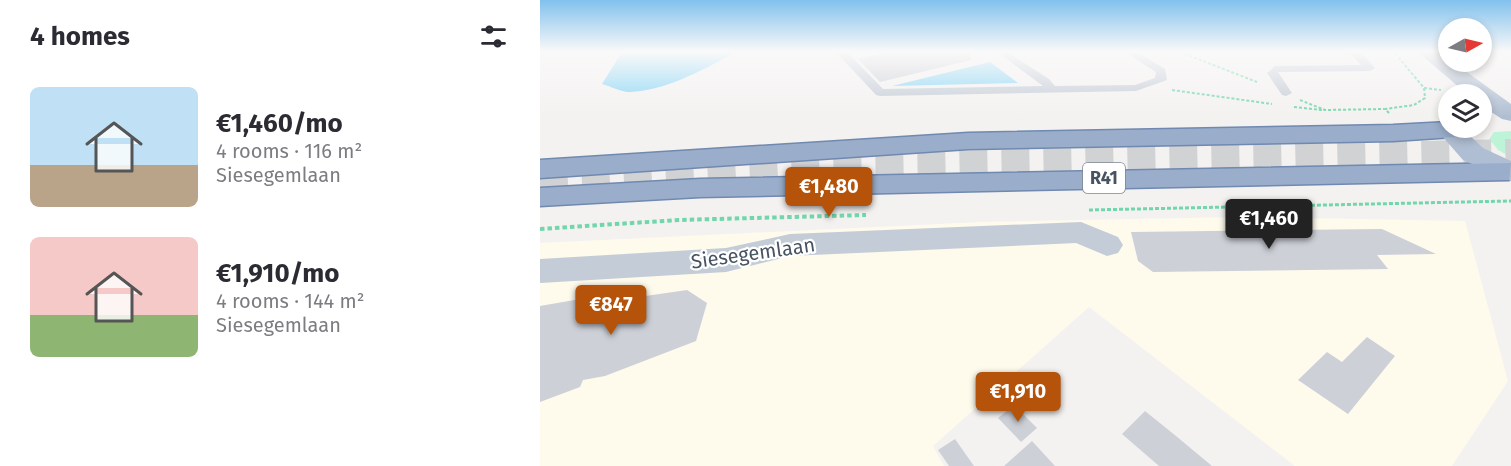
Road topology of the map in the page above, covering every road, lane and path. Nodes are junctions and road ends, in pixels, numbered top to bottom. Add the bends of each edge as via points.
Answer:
1 (862, 74) edge
2 (1035, 74) edge
3 (1161, 74) edge
4 (1236, 74) edge
5 (1273, 74) edge
6 (1412, 74) edge
7 (1455, 74) edge
8 (1467, 84) edge
9 (1136, 88) junction
10 (1052, 90) junction
11 (1286, 93) junction
12 (1492, 102) edge
13 (1278, 105) dead end
14 (1289, 107) dead end
15 (1385, 109) junction
16 (1325, 110) junction
17 (1511, 114) edge
18 (1393, 117) dead end
19 (1492, 118) edge
20 (1511, 119) edge
21 (1438, 129) edge
22 (1457, 138) edge
23 (540, 169) edge
24 (1510, 172) edge
25 (540, 197) edge
26 (1107, 246) dead end
27 (540, 271) edge

1 - 10 lane via 880,93
2 - 10 lane
3 - 9 lane via 1161,80
4 - 11 path
5 - 11 lane
6 - 15 path via 1424,88 1425,98 1414,105
7 - 8 main road
9 - 10 lane
9 - 13 path via 1196,92
11 - 16 path
12 - 17 main road
14 - 16 path
15 - 16 path
15 - 18 path
19 - 20 main road
21 - 23 highway, R41 via 968,141
22 - 24 main road via 1473,154
24 - 25 highway, R41 via 700,188
26 - 27 street, Siesegemlaan via 1081,232 801,244 726,260

